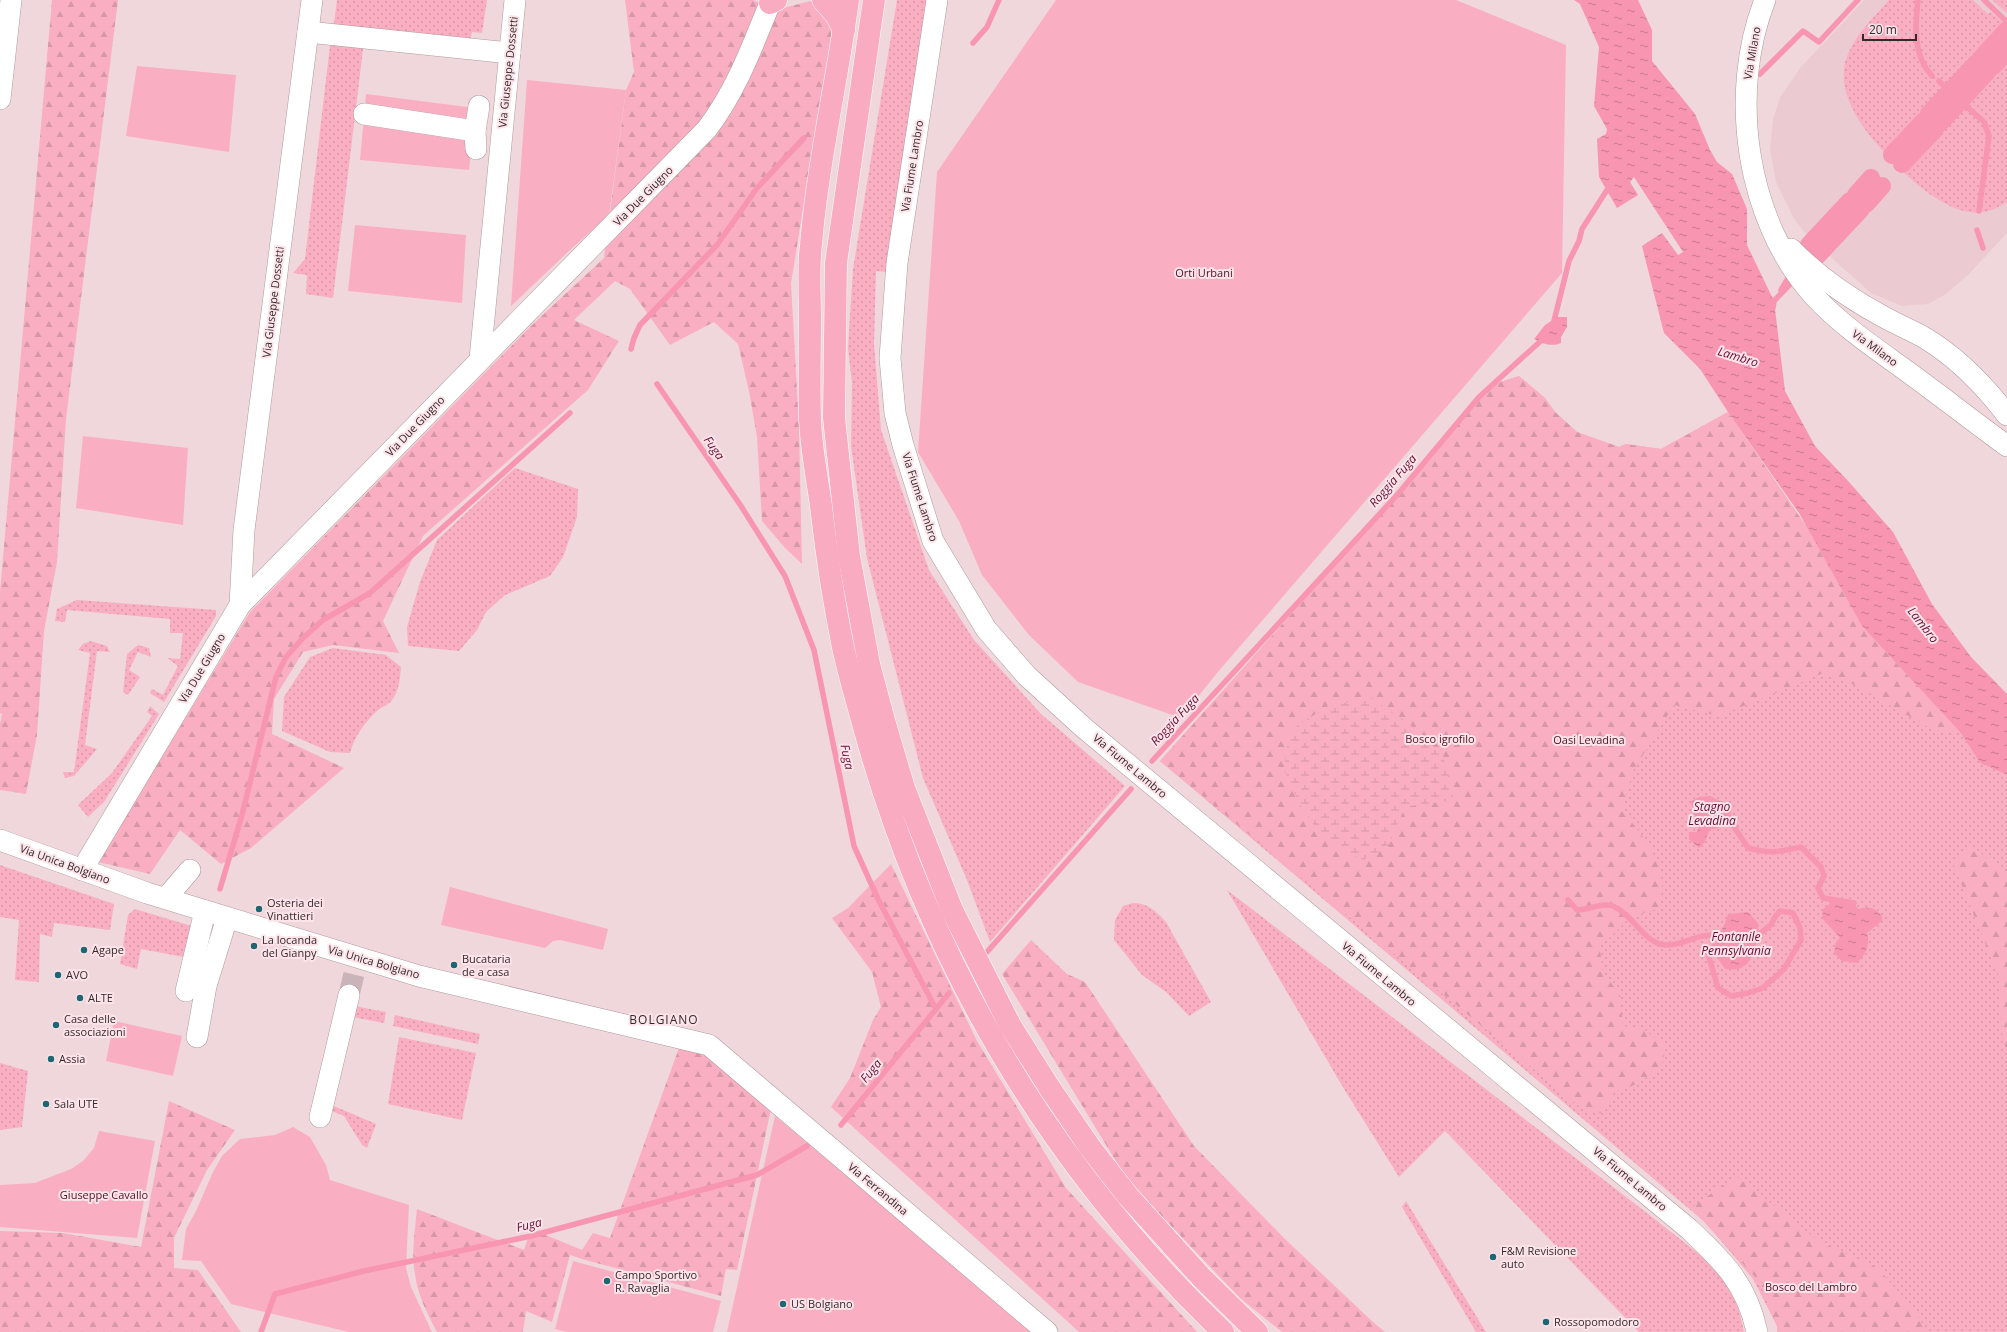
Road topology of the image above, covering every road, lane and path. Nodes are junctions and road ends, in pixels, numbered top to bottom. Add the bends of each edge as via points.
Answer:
1 (11, 0) edge
2 (312, 0) edge
3 (516, 0) edge
4 (823, 0) edge
5 (848, 0) edge
6 (874, 0) edge
7 (937, 0) edge
8 (1765, 0) edge
9 (773, 1) edge
10 (844, 30) junction
11 (308, 32) junction
12 (510, 53) junction
13 (2, 56) edge
14 (0, 99) edge
15 (479, 106) dead end
16 (364, 114) dead end
17 (1770, 224) junction
18 (480, 359) junction
19 (2007, 415) edge
20 (2007, 446) edge
21 (240, 605) junction
22 (0, 840) edge
23 (82, 870) junction
24 (190, 870) dead end
25 (166, 898) junction
26 (205, 911) junction
27 (227, 918) junction
28 (186, 991) dead end
29 (349, 994) tunnel mouth
30 (197, 1037) dead end
31 (709, 1045) joint
32 (320, 1117) dead end
33 (1047, 1332) edge
34 (1223, 1332) edge
35 (1258, 1332) edge
36 (1757, 1332) edge

1 - 13 street
2 - 11 street, Via Giuseppe Dossetti
3 - 12 street, Via Giuseppe Dossetti
4 - 10 main road via 836,15
5 - 10 main road
6 - 35 main road via 836,263 834,418 849,556 869,664 885,724 904,788 949,903 1010,1025 1071,1120 1127,1195 1202,1278
7 - 36 street, Via Fiume Lambro via 897,263 890,358 895,412 933,541 986,629 1027,676 1084,728 1689,1229 1725,1264 1737,1280 1749,1303
8 - 17 street, Via Milano via 1750,52 1746,118 1754,174
9 - 18 street, Via Due Giugno via 736,85 707,129
10 - 34 main road via 829,111 810,246 810,422 826,549 842,645 869,746 890,813 930,915 998,1050 1034,1108 1111,1211 1154,1261
11 - 12 street
11 - 21 street, Via Giuseppe Dossetti via 244,530
12 - 18 street, Via Giuseppe Dossetti
13 - 14 street
15 - 16 street via 475,140
17 - 19 street, Via Milano via 1792,251 1820,276 1874,312 1926,339 1958,363 1982,385
17 - 20 street, Via Milano via 1795,270 1830,312 1861,339
18 - 21 street, Via Due Giugno
21 - 23 street, Via Due Giugno
22 - 23 street, Via Unica Bolgiano
23 - 25 street, Via Unica Bolgiano
24 - 25 street
25 - 26 street, Via Unica Bolgiano
26 - 27 street, Via Unica Bolgiano
26 - 28 street
27 - 30 street via 206,986
27 - 31 street, Via Unica Bolgiano via 357,962
29 - 32 street
31 - 33 street, Via Ferrandina

